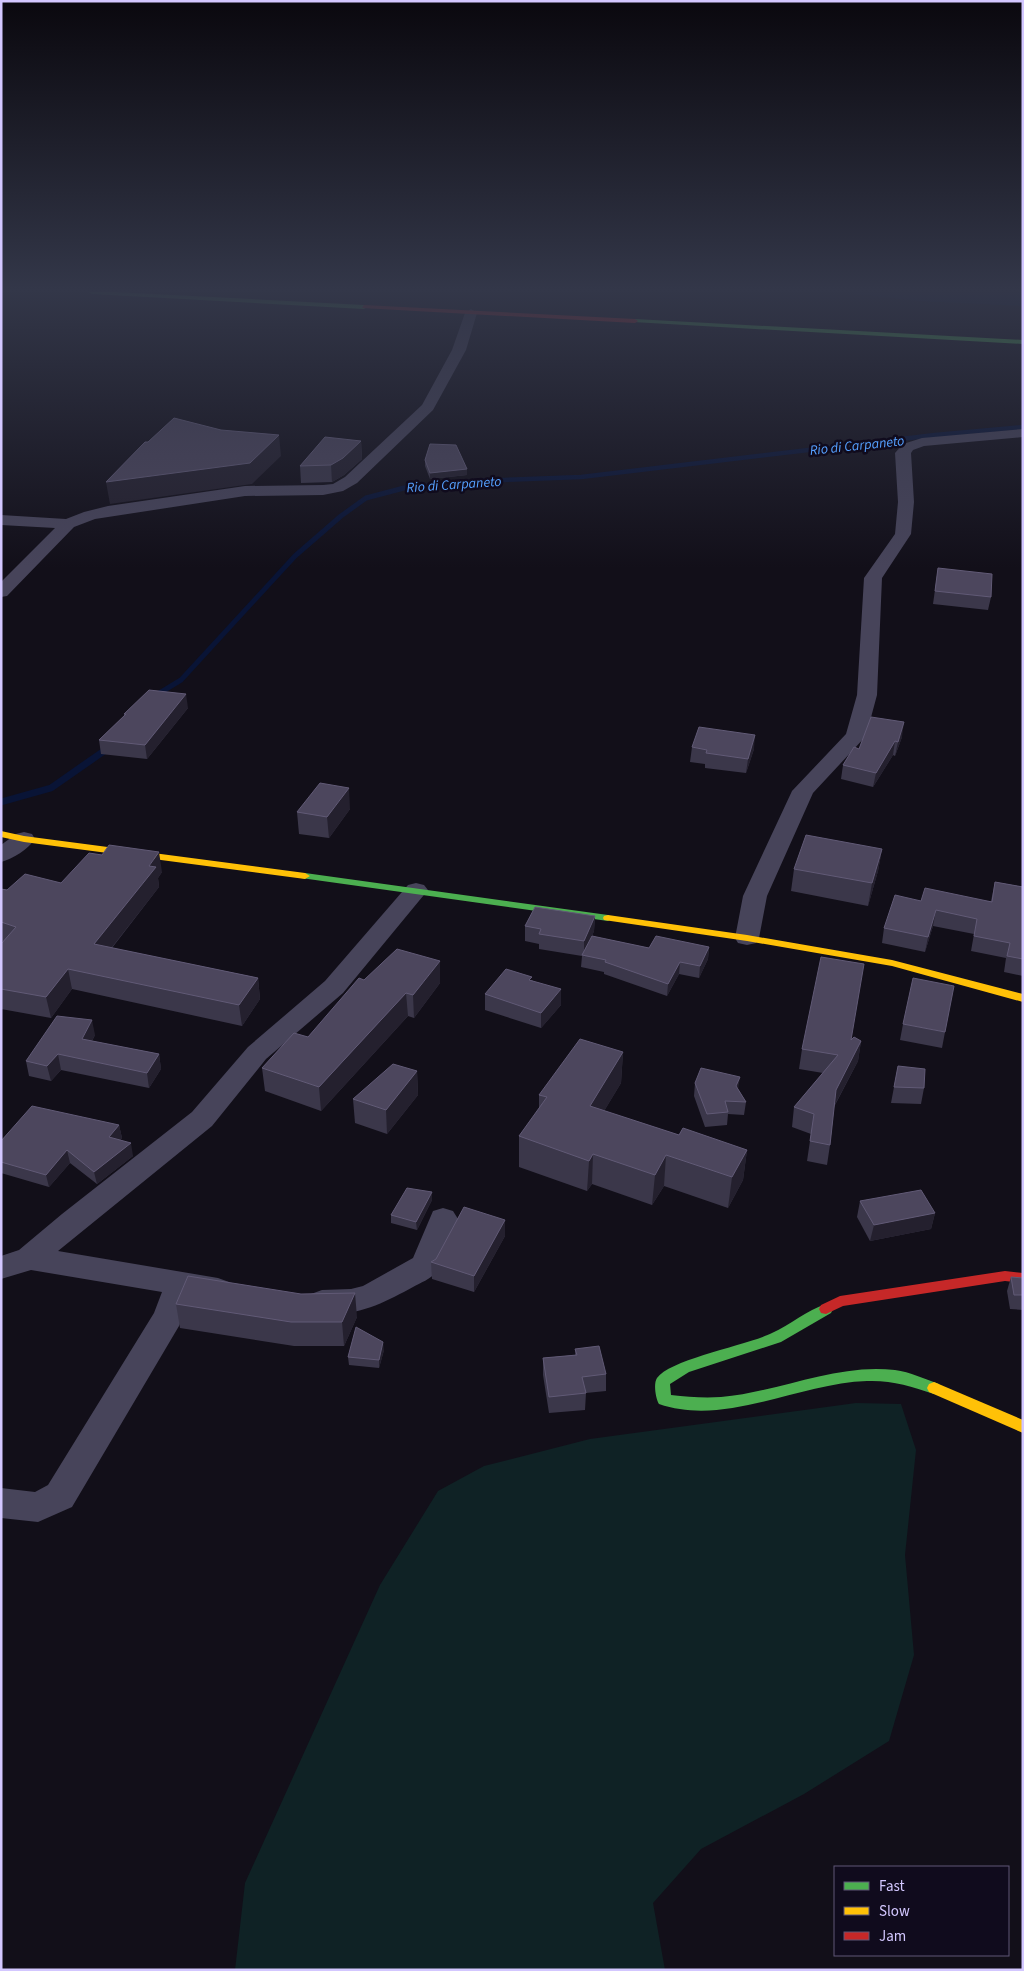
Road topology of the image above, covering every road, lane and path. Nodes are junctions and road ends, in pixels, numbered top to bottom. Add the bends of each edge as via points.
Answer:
1 (441, 384) edge
2 (1023, 433) edge
3 (1, 520) edge
4 (68, 524) junction
5 (1, 592) edge
6 (1, 834) edge
7 (24, 839) junction
8 (1, 854) edge
9 (416, 890) junction
10 (747, 938) junction
11 (1023, 998) edge
12 (443, 1218) dead end
13 (30, 1258) junction
14 (1, 1268) edge
15 (1023, 1278) edge
16 (181, 1284) junction
17 (243, 1294) edge
18 (290, 1300) edge
19 (1023, 1427) edge
20 (1, 1503) edge

1 - 4 street via 428,407 350,480 337,488 245,491 108,511
2 - 10 street via 922,442 908,447 903,453 906,502 903,534 873,578 867,695 856,736 803,791 755,896
3 - 4 street
4 - 5 street
6 - 7 street
7 - 8 street
7 - 9 street
9 - 10 street
9 - 13 street via 334,987 257,1053 202,1119
10 - 11 street via 892,963
12 - 18 street via 424,1266 371,1296 351,1301 310,1303
13 - 14 street
13 - 16 street
15 - 19 street via 1005,1276 840,1300 776,1338 684,1368 663,1380 664,1400 680,1404 723,1404 857,1376 895,1376 943,1391
16 - 17 street
16 - 20 street via 168,1317 60,1496 38,1507

